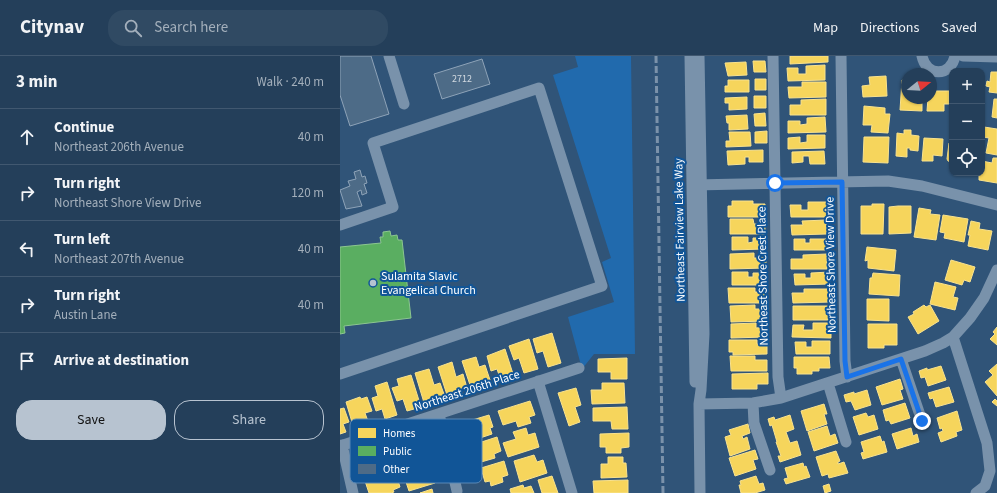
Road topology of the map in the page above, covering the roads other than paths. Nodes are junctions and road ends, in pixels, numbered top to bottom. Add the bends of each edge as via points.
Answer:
1 (389, 56) edge
2 (690, 56) edge
3 (699, 56) edge
4 (773, 56) edge
5 (841, 56) edge
6 (922, 56) edge
7 (955, 56) edge
8 (963, 56) edge
9 (997, 57) edge
10 (404, 104) dead end
11 (842, 182) junction
12 (775, 183) junction
13 (697, 185) junction
14 (997, 205) edge
15 (340, 225) edge
16 (997, 270) edge
17 (952, 337) junction
18 (901, 359) junction
19 (579, 368) dead end
20 (340, 374) edge
21 (847, 377) junction
22 (538, 381) junction
23 (828, 383) junction
24 (782, 398) junction
25 (753, 403) junction
26 (699, 404) junction
27 (439, 414) junction
28 (424, 419) edge
29 (440, 419) edge
30 (922, 421) dead end
31 (846, 442) dead end
32 (341, 446) edge
33 (770, 470) dead end
34 (350, 481) edge
35 (350, 483) edge
36 (455, 483) edge
37 (980, 490) edge
38 (457, 491) dead end
39 (353, 493) edge
40 (572, 493) edge
41 (700, 493) edge

1 - 10 street
2 - 13 street, Northeast Fairview Lake Way
3 - 13 street, Northeast Fairview Lake Way
4 - 12 street, Northeast Shore Crest Place
5 - 11 street, Northeast Shore View Drive
6 - 7 street via 928,69 936,72 945,71 952,65
8 - 9 street
11 - 12 street
11 - 14 street via 905,183
11 - 21 street, Northeast Shore View Drive
12 - 13 street
12 - 24 street, Northeast Shore Crest Place via 778,377
13 - 26 street, Northeast Fairview Lake Way via 696,390
15 - 20 street via 393,207 373,143 540,88 602,286
16 - 17 street via 984,298
17 - 18 street via 925,351
17 - 37 street via 987,443 990,471
18 - 21 street
18 - 30 street
19 - 22 street, Northeast 206th Place
21 - 23 street
22 - 27 street, Northeast 206th Place
22 - 40 street
23 - 24 street
23 - 31 street
24 - 25 street
25 - 26 street
25 - 33 street via 754,423
26 - 41 street, Northeast Fairview Lake Way
27 - 28 street, Northeast 206th Place
27 - 29 street
32 - 34 street
35 - 39 street
36 - 38 street

